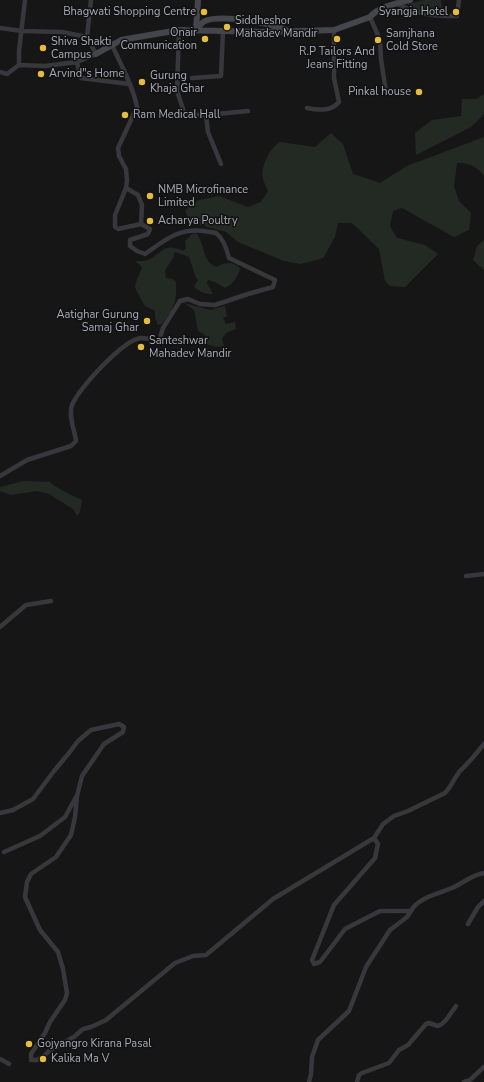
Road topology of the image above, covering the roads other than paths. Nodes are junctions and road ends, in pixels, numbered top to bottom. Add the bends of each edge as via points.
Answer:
1 (25, 0) edge
2 (91, 0) edge
3 (198, 0) edge
4 (410, 0) edge
5 (459, 0) edge
6 (396, 3) junction
7 (370, 17) junction
8 (0, 28) edge
9 (180, 30) junction
10 (196, 30) junction
11 (334, 30) junction
12 (22, 31) junction
13 (223, 31) junction
14 (288, 31) junction
15 (88, 37) junction
16 (112, 45) junction
17 (96, 54) junction
18 (77, 62) junction
19 (19, 65) junction
20 (0, 72) edge
21 (192, 78) dead end
22 (129, 84) junction
23 (386, 92) dead end
24 (307, 108) dead end
25 (248, 111) dead end
26 (206, 115) junction
27 (221, 164) dead end
28 (126, 188) junction
29 (142, 224) junction
30 (0, 476) edge
31 (484, 574) edge
32 (466, 576) dead end
33 (51, 602) dead end
34 (0, 627) edge
35 (484, 744) edge
36 (77, 796) junction
37 (0, 813) edge
38 (374, 838) junction
39 (4, 852) dead end
40 (484, 873) edge
41 (484, 901) edge
42 (411, 911) junction
43 (468, 924) dead end
44 (456, 1006) dead end
45 (0, 1059) edge
46 (9, 1064) dead end
47 (484, 1067) edge
48 (310, 1082) edge
49 (357, 1082) edge
50 (464, 1082) edge

1 - 12 street
2 - 15 street
3 - 10 main road
4 - 6 main road
5 - 6 street via 457,16 435,16 408,10
6 - 7 main road via 374,12
7 - 11 main road
7 - 23 street via 380,40
8 - 12 street
9 - 10 main road
9 - 16 main road via 121,40
9 - 26 street via 178,97 185,115
10 - 13 main road
10 - 14 main road via 205,21 225,18 278,26
11 - 14 main road
11 - 24 street via 334,78 339,102 335,107 326,110
12 - 15 street via 62,32
12 - 19 street
13 - 14 main road
13 - 21 street via 221,76
15 - 17 street
16 - 17 main road
16 - 22 street
17 - 18 street
18 - 19 street via 45,66
18 - 22 street via 81,78
19 - 20 street via 7,74
22 - 28 street via 136,108 118,148 126,169
25 - 26 street
26 - 27 street via 208,132
28 - 29 street via 138,195 142,205
28 - 29 street via 115,215 115,227 118,229
29 - 30 street via 150,229 148,234 130,240 130,246 137,251 145,254 184,231 216,233 222,240 229,258 275,280 273,287 216,305 200,304 188,299 180,301 163,328 159,341 141,338 120,348 76,398 71,406 76,441 71,446 27,460
31 - 32 street
33 - 34 street via 26,605
35 - 38 street via 445,793 394,816 383,824
36 - 37 street via 82,776 91,761 104,744 123,732 124,726 119,724 91,730 78,741 33,799 13,810
36 - 38 street via 71,835 56,857 31,874 27,882 25,897 40,930 58,952 67,993 31,1054 31,1060 37,1060 74,1037 82,1029 106,1020 175,963 193,956 206,955 273,899
36 - 39 street via 65,817 40,836
38 - 42 street via 378,844 375,858 334,905 312,960 314,964 320,962 345,929 380,911
40 - 42 street via 437,893 413,906
41 - 43 street
42 - 48 street via 390,930 366,967 349,1011 318,1040 312,1057
44 - 49 street via 442,1024 426,1024 408,1046 399,1050 389,1063 362,1073
45 - 46 street
47 - 50 street

